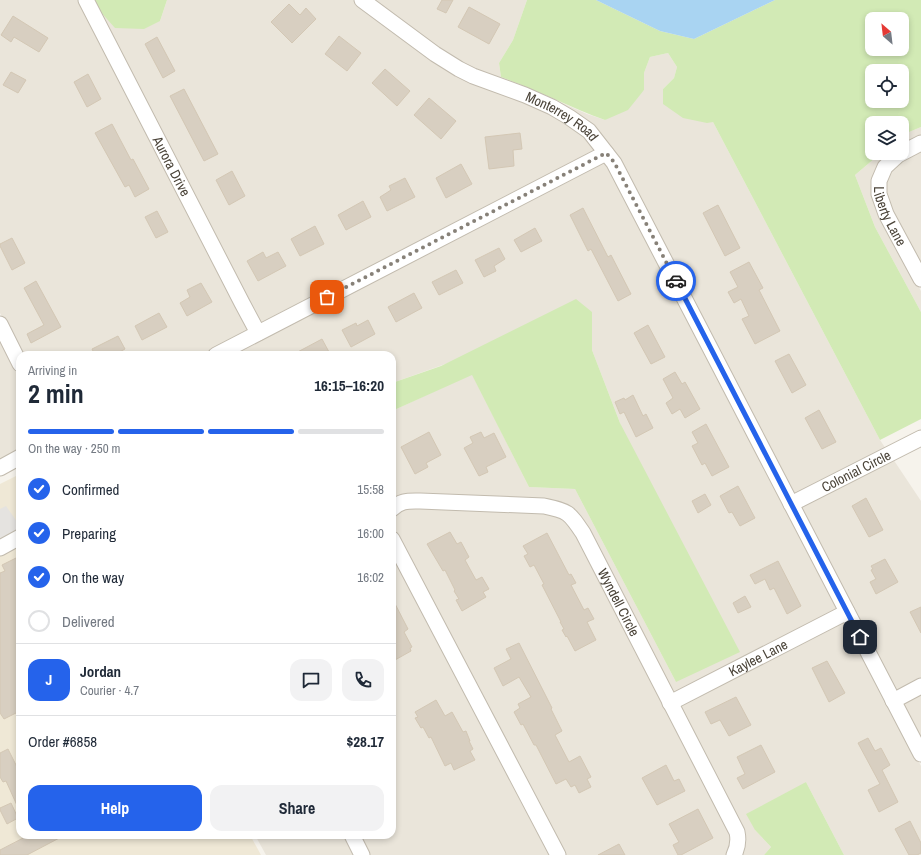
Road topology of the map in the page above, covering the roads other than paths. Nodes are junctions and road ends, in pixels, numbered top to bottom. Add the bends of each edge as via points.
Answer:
1 (86, 0) edge
2 (362, 0) edge
3 (921, 143) edge
4 (606, 153) junction
5 (921, 279) edge
6 (0, 324) edge
7 (258, 333) junction
8 (224, 351) edge
9 (16, 356) edge
10 (921, 438) edge
11 (16, 459) edge
12 (0, 468) edge
13 (791, 504) junction
14 (396, 505) edge
15 (16, 539) edge
16 (396, 547) edge
17 (0, 548) edge
18 (847, 612) junction
19 (921, 686) edge
20 (893, 701) junction
21 (670, 704) junction
22 (921, 754) edge
23 (354, 839) edge
24 (362, 855) edge
25 (558, 855) edge
26 (734, 855) edge

1 - 7 street, Aurora Drive
2 - 4 street, Monterrey Road via 459,69 525,95 569,117 589,131
3 - 5 street, Liberty Lane via 898,155 885,167 879,194 886,214
4 - 7 street
4 - 13 street, Monterrey Road via 614,162
6 - 9 street
7 - 8 street
10 - 13 street, Colonial Circle
11 - 12 street
13 - 18 street, Monterrey Road
14 - 21 street, Wyndell Circle via 420,501 544,506 568,513 583,533
15 - 17 street
16 - 25 street
18 - 20 street, Monterrey Road
18 - 21 street, Kaylee Lane
19 - 20 street
20 - 22 street, Monterrey Road
21 - 26 street, Wyndell Circle via 737,832 739,840
23 - 24 street

